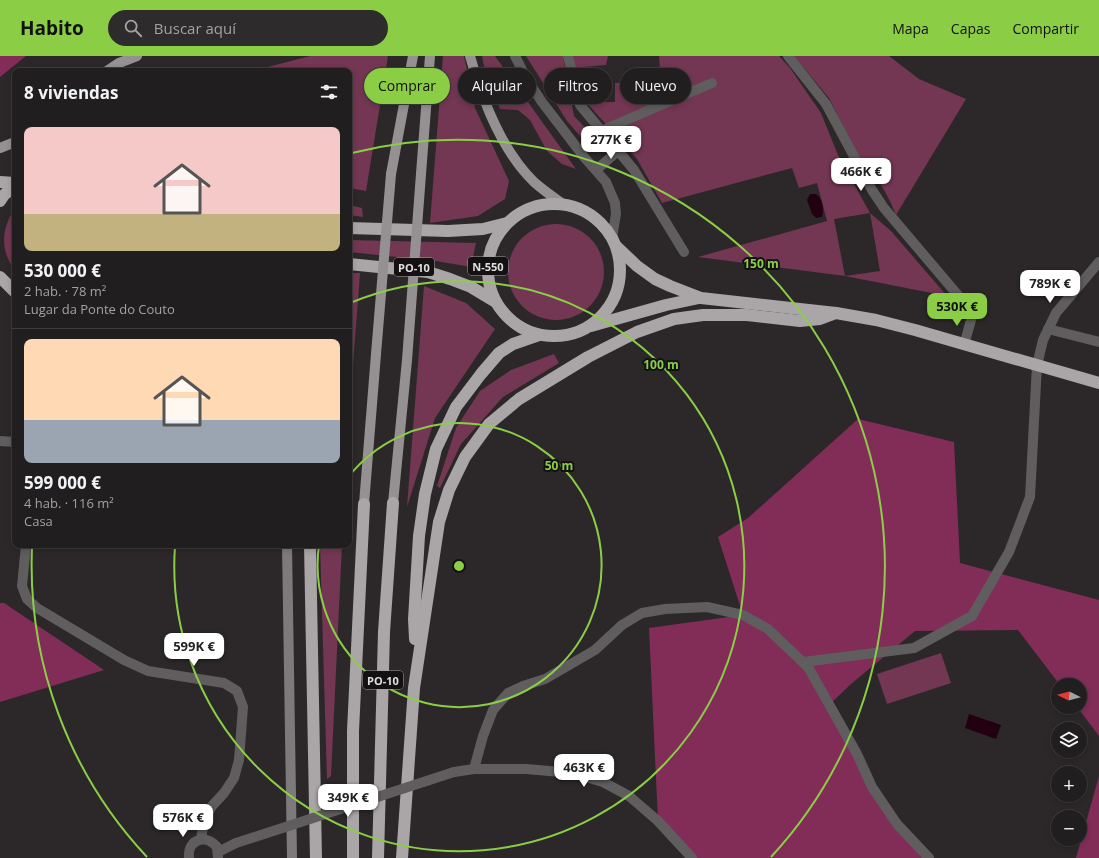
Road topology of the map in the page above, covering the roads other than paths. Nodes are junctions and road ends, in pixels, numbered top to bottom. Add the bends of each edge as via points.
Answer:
1 (137, 56) edge
2 (413, 56) edge
3 (430, 56) edge
4 (470, 56) edge
5 (515, 56) edge
6 (568, 56) edge
7 (788, 56) edge
8 (112, 68) edge
9 (712, 83) dead end
10 (601, 131) junction
11 (12, 143) edge
12 (0, 148) edge
13 (618, 151) junction
14 (596, 170) junction
15 (0, 182) edge
16 (12, 184) edge
17 (12, 187) edge
18 (0, 201) edge
19 (563, 204) junction
20 (507, 223) junction
21 (352, 228) edge
22 (614, 242) junction
23 (684, 252) dead end
24 (1099, 262) edge
25 (352, 264) edge
26 (0, 277) edge
27 (0, 289) edge
28 (12, 289) edge
29 (12, 291) edge
30 (701, 298) junction
31 (496, 302) junction
32 (836, 313) junction
33 (586, 328) junction
34 (1048, 329) junction
35 (539, 335) junction
36 (1099, 342) edge
37 (964, 345) junction
38 (1037, 365) junction
39 (1099, 383) edge
40 (0, 441) edge
41 (12, 442) edge
42 (393, 502) joint
43 (364, 504) joint
44 (26, 548) edge
45 (287, 548) edge
46 (310, 548) edge
47 (418, 656) junction
48 (803, 662) junction
49 (474, 769) junction
50 (201, 839) junction
51 (218, 855) edge
52 (188, 858) edge
53 (292, 858) edge
54 (316, 858) edge
55 (353, 858) edge
56 (378, 858) edge
57 (402, 858) edge
58 (692, 858) edge
59 (930, 858) edge

1 - 8 main road
2 - 43 main road, PO-10, bridge via 391,174
3 - 42 main road, PO-10, bridge via 407,360
4 - 19 main road via 478,85 508,149 533,182
5 - 14 street via 542,102
6 - 10 street via 580,105
7 - 37 street via 826,104 884,208 973,312
9 - 10 street
10 - 13 street
11 - 12 main road
13 - 14 street
13 - 23 street via 634,170
14 - 22 street via 606,182 615,203
15 - 16 highway
17 - 18 highway
19 - 20 highway, N-550 via 533,207
19 - 22 highway, N-550 via 592,215 603,225
20 - 21 highway, N-550 via 483,229 448,231
20 - 31 highway, N-550 via 490,252 490,286
22 - 30 highway, N-550 via 637,266 655,279
22 - 33 highway, N-550 via 620,260 618,287 607,310
24 - 34 street via 1056,314
25 - 31 highway, N-550 via 428,272 471,287
26 - 28 highway
27 - 29 street
30 - 32 highway, N-550
30 - 33 highway, N-550 via 666,305
31 - 35 highway, N-550 via 507,317 522,328
32 - 37 highway, N-550 via 895,325
32 - 47 highway via 820,319 800,321 746,315 674,319 638,332 588,357 519,399 489,424 465,457 449,490 439,522
33 - 35 highway, N-550 via 564,336
34 - 36 street
34 - 38 street
35 - 47 highway via 513,344 499,353 456,407 436,449 425,494 419,536 414,619
37 - 38 highway, N-550
38 - 39 highway, N-550
38 - 48 street via 1030,497 1009,552 972,616 914,648
40 - 41 street
42 - 56 highway, PO-10 via 384,632
43 - 55 highway, PO-10 via 353,731
44 - 50 street via 22,586 27,599 37,608 124,660 148,671 224,683 237,691 243,707 239,760 234,778 204,820
45 - 53 street
46 - 54 highway
47 - 57 highway
48 - 49 street via 768,628 743,615 707,607 642,613 622,624 595,650 545,679 508,693 493,710
48 - 59 street via 853,747 872,787 897,824
49 - 51 street, bridge via 454,772 236,843
49 - 58 street via 526,769 572,773 603,782 629,796 658,821
50 - 51 street via 210,840 217,847
50 - 52 street via 192,844

